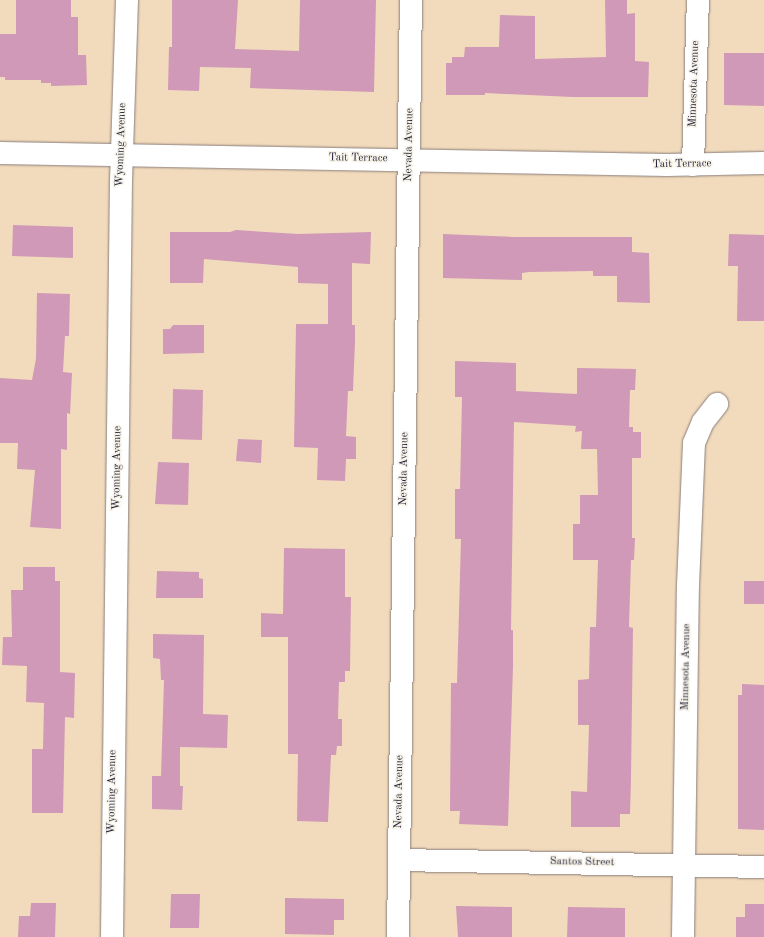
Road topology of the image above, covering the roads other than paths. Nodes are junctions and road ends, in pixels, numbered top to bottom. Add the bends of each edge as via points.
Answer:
1 (127, 0) edge
2 (411, 0) edge
3 (698, 2) edge
4 (0, 153) edge
5 (122, 156) junction
6 (409, 160) junction
7 (764, 163) edge
8 (693, 165) junction
9 (717, 404) dead end
10 (399, 860) junction
11 (684, 865) junction
12 (764, 867) edge
13 (112, 937) edge
14 (398, 937) edge
15 (683, 937) edge

1 - 5 street, Wyoming Avenue
2 - 6 street, Nevada Avenue
3 - 8 street, Minnesota Avenue
4 - 5 street, Tait Terrace
5 - 6 street, Tait Terrace
5 - 13 street, Wyoming Avenue
6 - 8 street, Tait Terrace
6 - 10 street, Nevada Avenue
7 - 8 street, Tait Terrace
9 - 11 street, Minnesota Avenue via 703,422 694,443 688,586
10 - 11 street, Santos Street
10 - 14 street, Nevada Avenue
11 - 12 street, Santos Street
11 - 15 street, Minnesota Avenue

